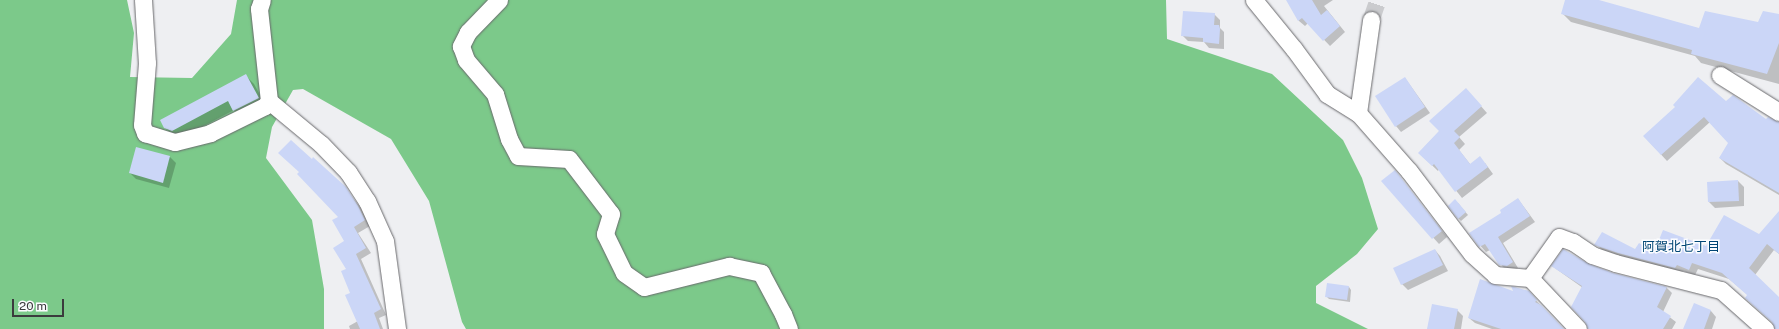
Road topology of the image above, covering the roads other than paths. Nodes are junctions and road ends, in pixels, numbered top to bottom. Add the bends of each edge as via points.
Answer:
1 (143, 0) edge
2 (262, 0) edge
3 (499, 0) edge
4 (1254, 0) edge
5 (1371, 20) tunnel mouth
6 (1720, 75) dead end
7 (269, 101) junction
8 (1779, 112) edge
9 (1358, 113) junction
10 (1530, 278) junction
11 (397, 329) edge
12 (789, 329) edge
13 (1578, 329) edge
14 (1765, 329) edge

1 - 7 street via 146,63 142,125 145,133 175,142 210,133 265,106
2 - 7 street via 259,9
3 - 12 street via 468,32 462,46 466,60 495,94 509,139 518,156 569,159 612,214 605,234 624,274 644,287 729,266 761,273
4 - 9 street via 1327,94
5 - 9 street
6 - 8 street
7 - 11 street via 321,144 348,172 367,201 385,241
9 - 10 street via 1409,171 1472,254 1495,275
10 - 13 street
10 - 14 street via 1558,237 1573,242 1592,255 1615,263 1722,290

